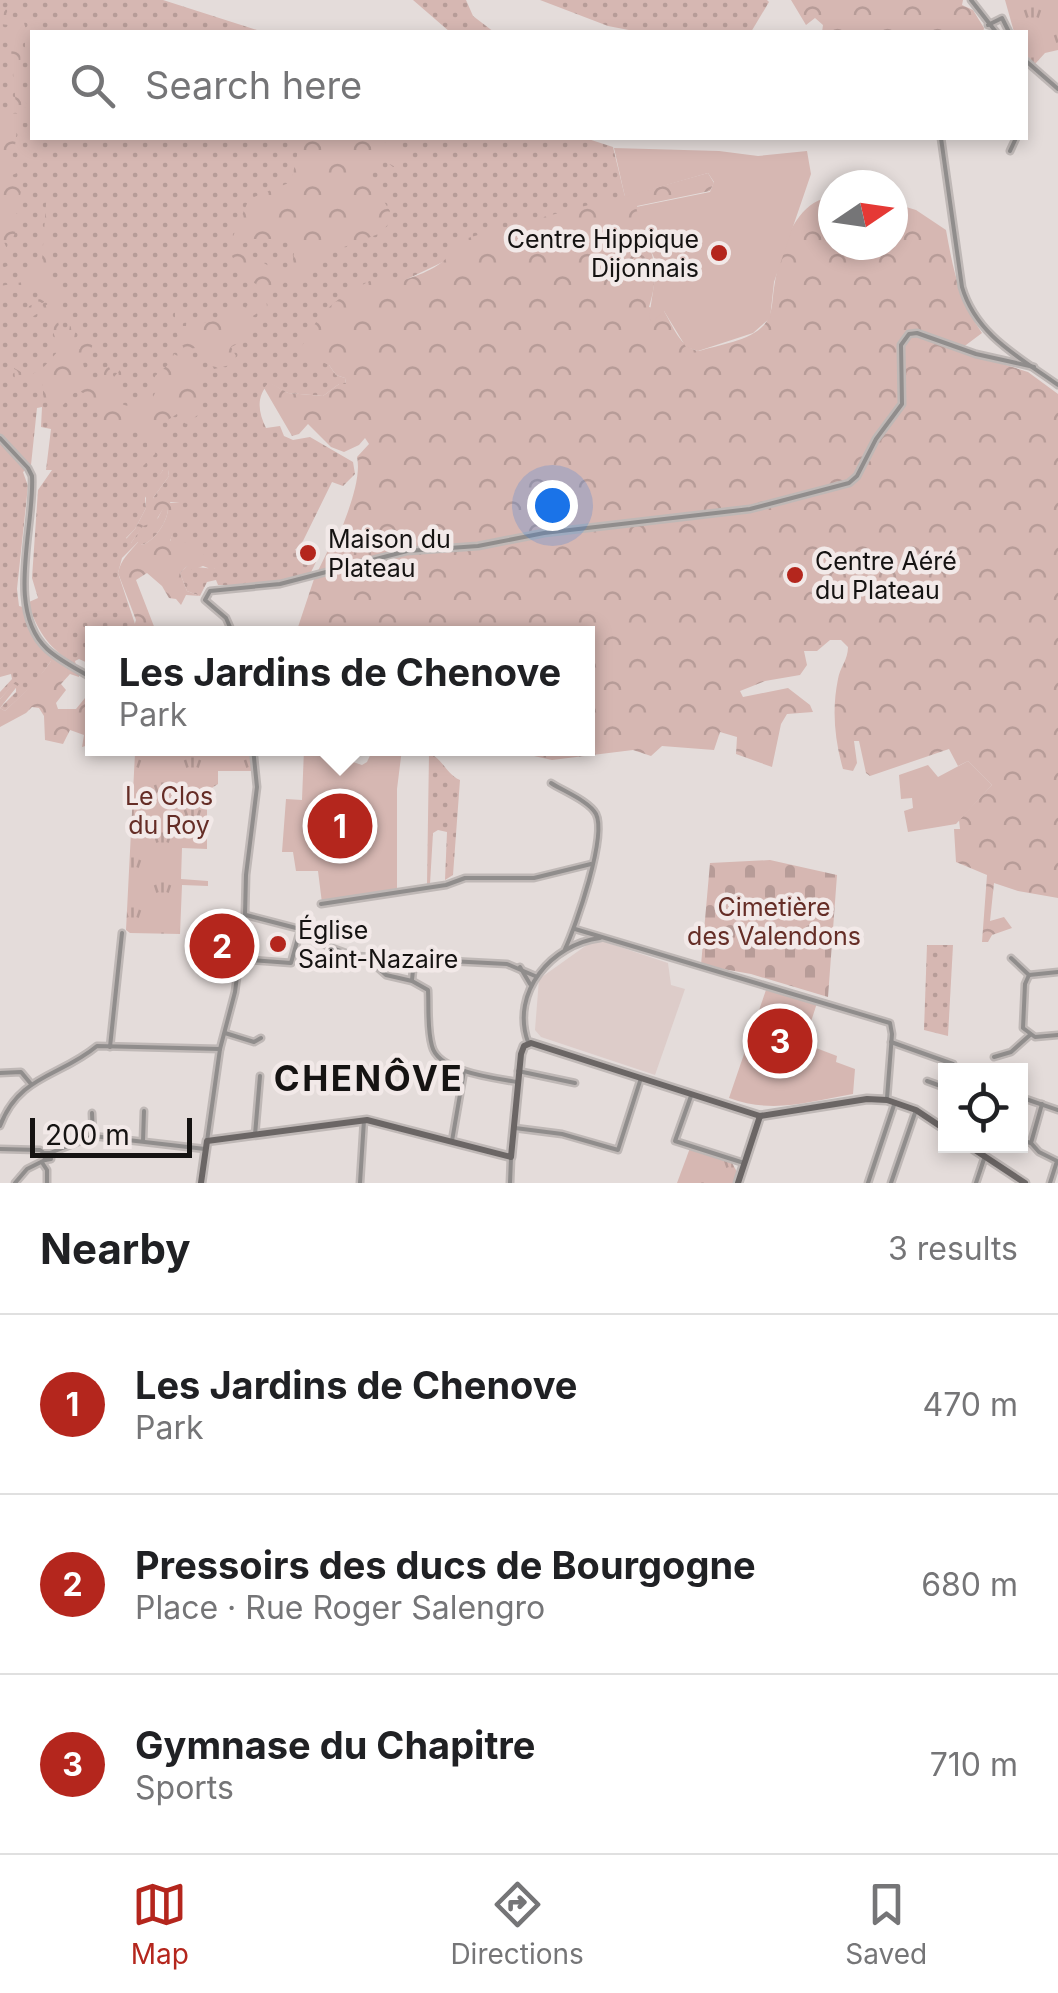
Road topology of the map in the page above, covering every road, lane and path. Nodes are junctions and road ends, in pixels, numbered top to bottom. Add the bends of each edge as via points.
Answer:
1 (971, 0) edge
2 (988, 24) junction
3 (994, 30) edge
4 (1007, 30) edge
5 (1028, 63) edge
6 (1058, 90) edge
7 (941, 140) edge
8 (1015, 140) edge
9 (1010, 150) dead end
10 (1034, 367) junction
11 (1058, 385) edge
12 (0, 438) edge
13 (230, 626) edge
14 (85, 673) edge
15 (254, 756) edge
16 (551, 783) dead end
17 (591, 864) junction
18 (321, 904) dead end
19 (245, 915) junction
20 (300, 929) junction
21 (575, 929) junction
22 (122, 933) dead end
23 (605, 937) junction
24 (565, 950) junction
25 (368, 958) junction
26 (1011, 958) dead end
27 (239, 959) junction
28 (414, 960) junction
29 (520, 967) junction
30 (1058, 972) edge
31 (1029, 975) junction
32 (534, 976) junction
33 (412, 980) junction
34 (532, 985) junction
35 (225, 1033) junction
36 (1030, 1035) junction
37 (1058, 1035) edge
38 (261, 1038) dead end
39 (892, 1042) junction
40 (529, 1043) junction
41 (110, 1047) junction
42 (220, 1049) junction
43 (994, 1057) dead end
44 (950, 1063) edge
45 (464, 1071) junction
46 (518, 1071) junction
47 (0, 1073) edge
48 (260, 1076) dead end
49 (642, 1078) junction
50 (927, 1081) dead end
51 (517, 1082) junction
52 (575, 1083) dead end
53 (31, 1084) junction
54 (938, 1086) edge
55 (691, 1096) junction
56 (1028, 1100) edge
57 (891, 1101) junction
58 (0, 1104) edge
59 (1042, 1104) junction
60 (6, 1108) junction
61 (916, 1110) junction
62 (1058, 1110) edge
63 (144, 1112) dead end
64 (92, 1113) dead end
65 (760, 1116) junction
66 (364, 1120) junction
67 (938, 1125) edge
68 (0, 1126) edge
69 (514, 1128) junction
70 (255, 1134) junction
71 (93, 1136) junction
72 (143, 1141) junction
73 (452, 1142) junction
74 (1028, 1142) edge
75 (1031, 1143) junction
76 (206, 1145) junction
77 (0, 1149) edge
78 (981, 1153) edge
79 (985, 1156) junction
80 (45, 1157) junction
81 (511, 1157) junction
82 (1058, 1161) edge
83 (744, 1163) junction
84 (15, 1183) edge
85 (46, 1183) edge
86 (202, 1183) edge
87 (360, 1183) edge
88 (510, 1183) edge
89 (738, 1183) edge
90 (868, 1183) edge
91 (891, 1183) edge
92 (976, 1183) edge
93 (1025, 1183) edge
94 (1050, 1183) edge

1 - 2 street
2 - 3 street
2 - 4 street via 1002,18
5 - 6 street
7 - 10 street via 967,302 992,338
8 - 9 street
10 - 11 street
10 - 13 street via 909,334 902,345 902,404 849,484 750,509 407,550 313,577 219,588 205,600
12 - 14 street via 32,476 28,616 42,644
15 - 19 street
16 - 17 street via 595,812
17 - 18 street via 534,878 466,878
17 - 21 street
19 - 20 street
19 - 27 street
20 - 25 street via 329,947
20 - 27 street via 291,963
21 - 23 street
21 - 24 street
22 - 41 street
23 - 24 street
23 - 39 street via 882,1019 892,1028
24 - 32 street
25 - 28 street
25 - 33 street via 386,975
26 - 31 street
27 - 35 street
28 - 29 street
28 - 33 street
29 - 32 street
29 - 34 street
30 - 31 street
31 - 36 street via 1022,1022
32 - 34 street
33 - 45 street via 428,990 434,1051
34 - 40 street via 524,1029
35 - 38 street
35 - 42 street
36 - 37 street
36 - 43 street
39 - 44 street
39 - 57 street
40 - 46 street
40 - 49 street
41 - 42 street
41 - 53 street via 97,1046
42 - 76 street
45 - 51 street
45 - 73 street
46 - 51 street
46 - 52 street
47 - 53 street via 21,1072
48 - 70 street
49 - 55 street
49 - 69 street via 618,1150
50 - 54 street
51 - 69 street
53 - 60 street
55 - 65 street
55 - 83 street via 675,1141
56 - 59 street
57 - 61 street
57 - 65 street
57 - 90 street
58 - 60 street
59 - 62 street
59 - 75 street
60 - 68 street
61 - 67 street
61 - 91 street
63 - 72 street
64 - 71 street
65 - 83 street
66 - 70 street
66 - 73 street
66 - 87 street
69 - 81 street
70 - 76 street
71 - 72 street
71 - 80 street
72 - 76 street
73 - 81 street
74 - 75 street
75 - 82 street
76 - 86 street
77 - 80 street via 40,1150
78 - 79 street
79 - 92 street
79 - 93 street
80 - 84 street
80 - 85 street
81 - 88 street
82 - 94 street
83 - 89 street

